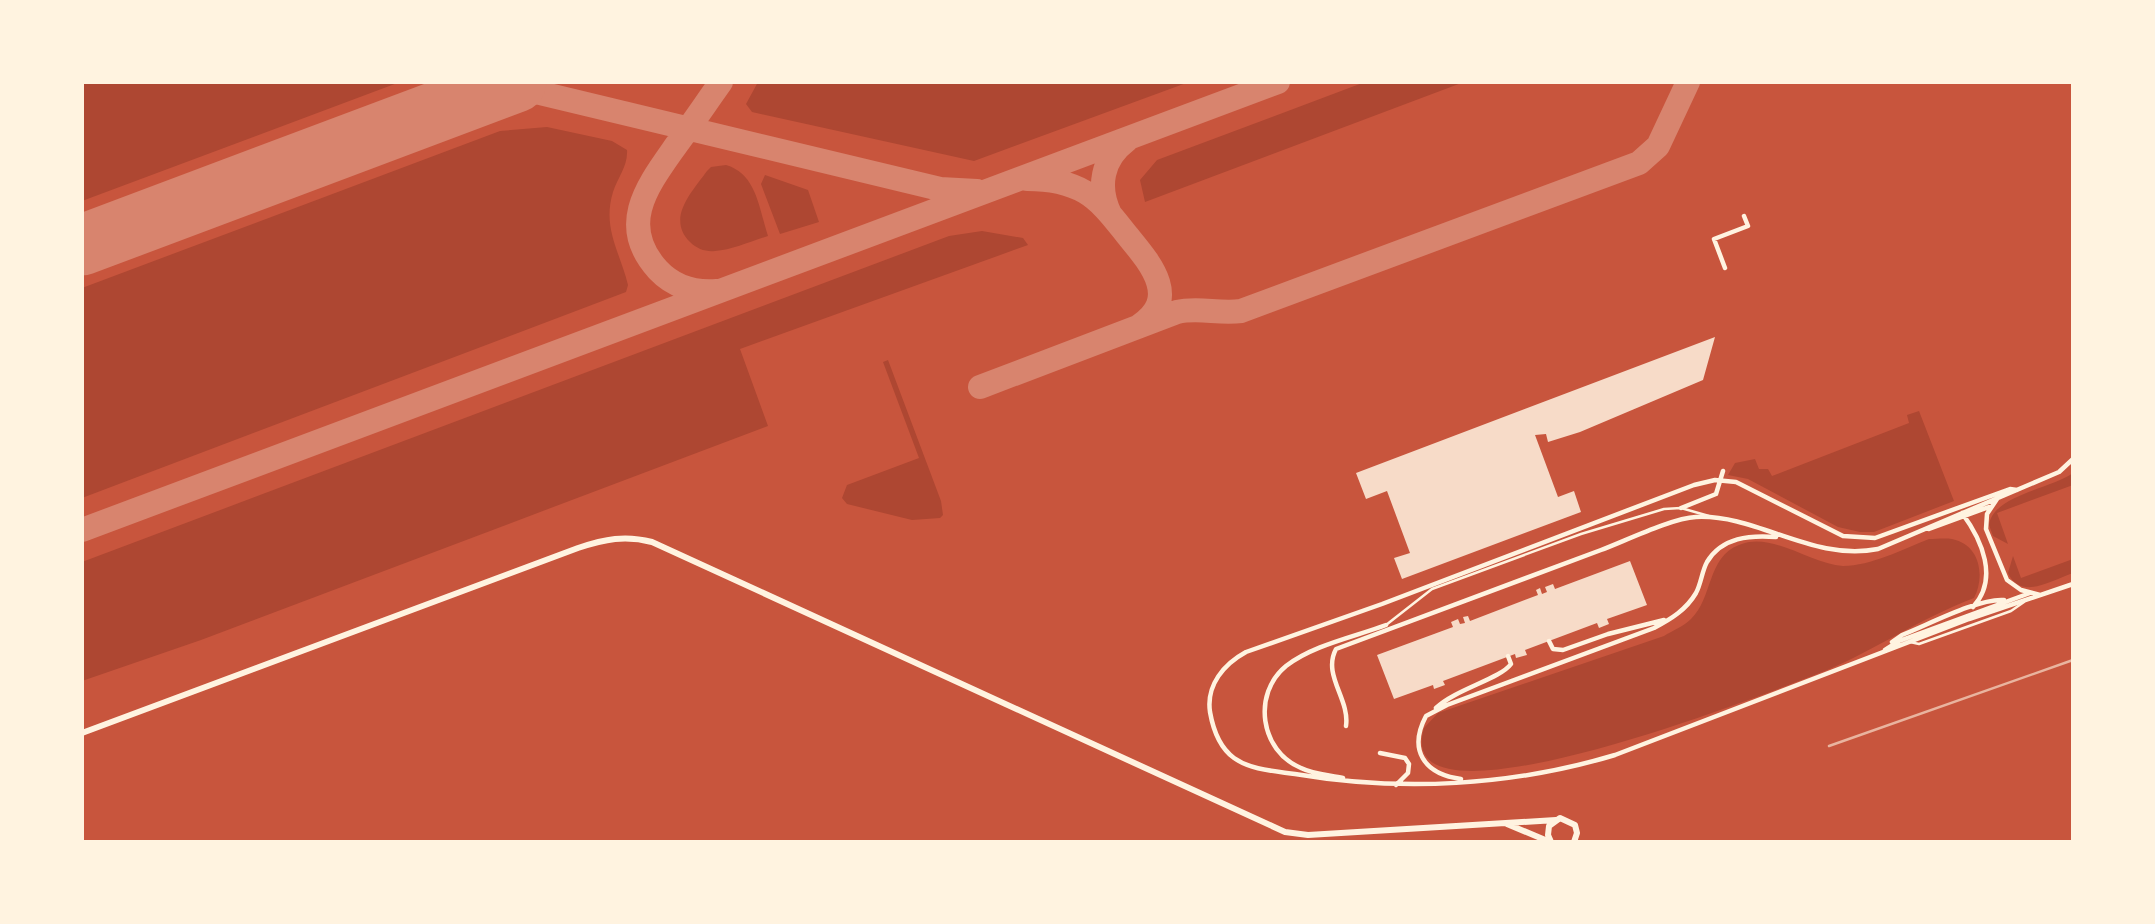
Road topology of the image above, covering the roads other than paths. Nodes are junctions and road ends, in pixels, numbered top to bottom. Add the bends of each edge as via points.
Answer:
1 (1744, 216) dead end
2 (1725, 268) dead end
3 (2073, 459) edge
4 (1723, 471) dead end
5 (2017, 490) junction
6 (1998, 498) junction
7 (1990, 507) junction
8 (1681, 508) junction
9 (1964, 515) junction
10 (1719, 520) junction
11 (1787, 538) junction
12 (2073, 583) edge
13 (2030, 593) junction
14 (2040, 595) junction
15 (2008, 601) junction
16 (1972, 608) junction
17 (1672, 618) junction
18 (1386, 625) joint
19 (1549, 641) dead end
20 (1508, 656) dead end
21 (1875, 656) junction
22 (1433, 710) junction
23 (1346, 726) dead end
24 (82, 733) edge
25 (1380, 753) dead end
26 (1471, 781) junction
27 (1364, 783) junction
28 (1395, 786) junction
29 (1556, 820) junction
30 (1502, 823) junction
31 (1576, 840) edge
32 (1550, 842) edge

1 - 2 street via 1748,226 1714,239
3 - 5 street via 2059,472
4 - 8 street via 1716,494
5 - 6 street
5 - 27 street via 1875,538 1843,536 1736,482 1715,480 1230,661 1211,693 1212,723 1225,750 1246,765
6 - 7 street
6 - 9 street
7 - 9 street
7 - 13 street via 1986,529 2007,580
8 - 10 lane
8 - 18 lane via 1581,534 1432,589
9 - 11 street via 1860,552 1834,551
9 - 16 street via 1986,559 1981,598
10 - 11 street
10 - 23 street via 1692,517 1674,523 1336,649 1332,669 1347,713
11 - 17 street via 1754,535 1721,547 1708,561 1696,593
12 - 14 street
13 - 14 street
13 - 15 street
14 - 21 street
15 - 16 street
15 - 21 street via 1899,641
16 - 21 street via 1902,635
17 - 19 street via 1563,650 1553,649
17 - 22 street
18 - 27 street via 1312,652 1285,667 1268,689 1267,734 1281,754 1301,768
20 - 22 street via 1511,664 1506,672 1462,689
21 - 26 street via 1582,765
22 - 26 street via 1421,725 1419,753 1437,774
24 - 30 street via 588,545 634,537 1285,832 1308,835
25 - 28 street via 1405,758 1409,764 1408,773
26 - 28 street
27 - 28 street
29 - 30 street
29 - 31 street via 1572,822
29 - 32 street via 1548,830
30 - 32 street

